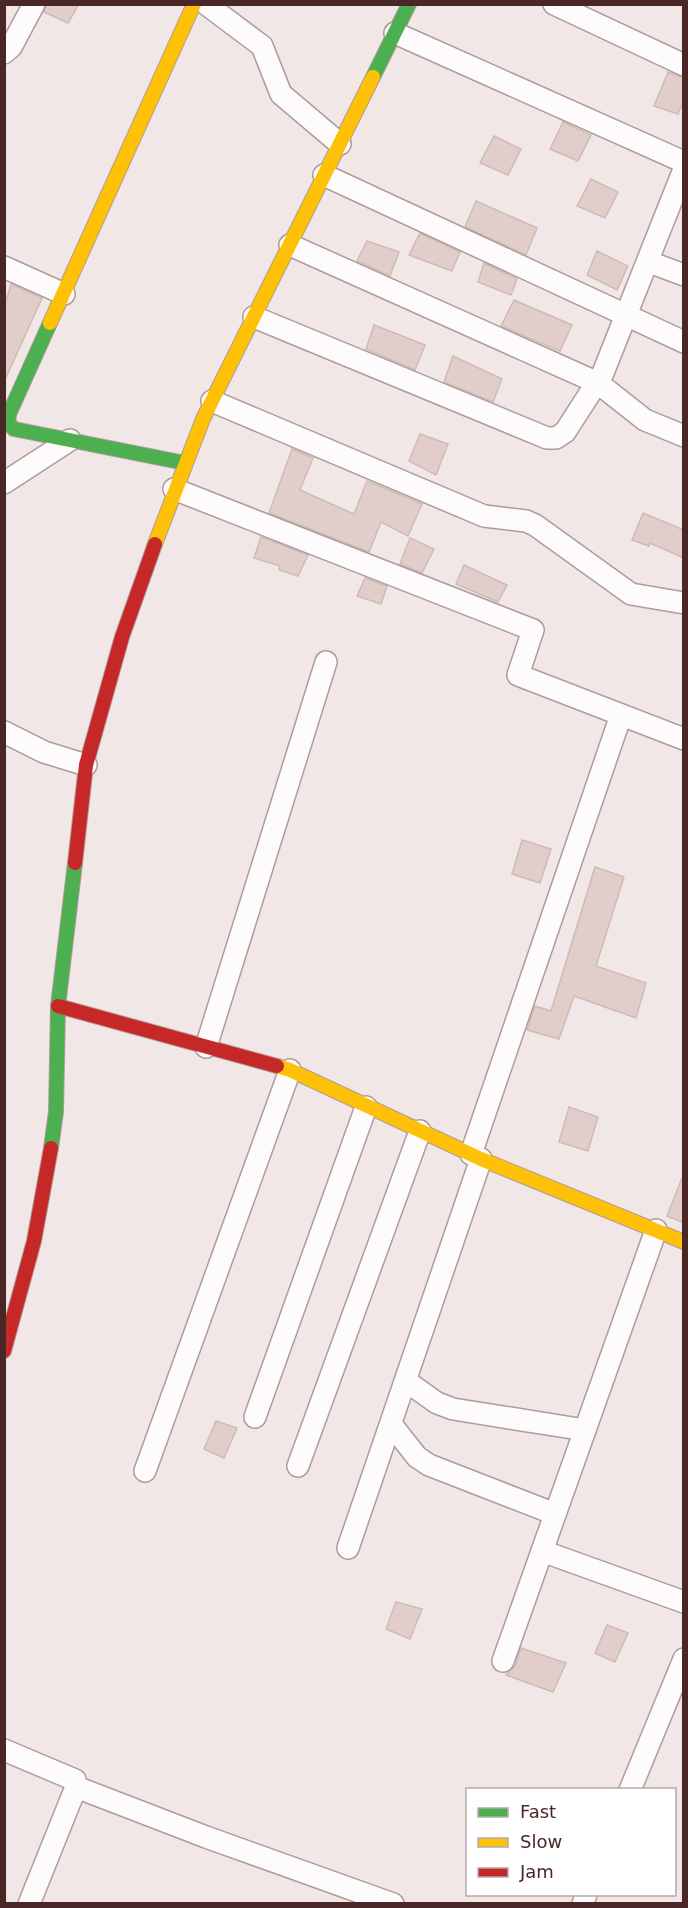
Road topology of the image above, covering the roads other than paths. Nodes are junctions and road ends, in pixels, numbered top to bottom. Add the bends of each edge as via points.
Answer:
1 (34, 4) edge
2 (194, 4) edge
3 (206, 4) edge
4 (409, 4) edge
5 (554, 4) edge
6 (395, 33) junction
7 (4, 53) edge
8 (684, 65) edge
9 (340, 144) junction
10 (684, 162) edge
11 (684, 169) edge
12 (324, 175) junction
13 (680, 191) edge
14 (290, 245) junction
15 (649, 262) junction
16 (4, 267) edge
17 (684, 275) edge
18 (64, 294) junction
19 (627, 315) junction
20 (254, 317) junction
21 (684, 342) edge
22 (598, 383) junction
23 (212, 401) junction
24 (684, 436) edge
25 (70, 440) junction
26 (184, 463) junction
27 (4, 483) edge
28 (174, 489) junction
29 (684, 603) edge
30 (326, 662) dead end
31 (621, 715) junction
32 (4, 732) edge
33 (684, 739) edge
34 (86, 765) junction
35 (58, 1006) junction
36 (206, 1047) junction
37 (290, 1070) junction
38 (366, 1107) junction
39 (420, 1131) junction
40 (476, 1156) junction
41 (656, 1230) junction
42 (684, 1242) edge
43 (4, 1351) edge
44 (405, 1381) junction
45 (255, 1417) dead end
46 (391, 1424) junction
47 (585, 1430) junction
48 (298, 1466) dead end
49 (145, 1471) dead end
50 (555, 1514) junction
51 (348, 1548) dead end
52 (542, 1551) junction
53 (684, 1602) edge
54 (684, 1659) edge
55 (503, 1661) dead end
56 (4, 1750) edge
57 (76, 1787) junction
58 (631, 1788) edge
59 (28, 1904) edge
60 (393, 1904) edge

1 - 7 street
2 - 18 street
3 - 9 street via 262,46 281,94
4 - 6 street
5 - 8 street
6 - 9 street
6 - 10 street
9 - 12 street
11 - 13 street
12 - 14 street
12 - 19 street
13 - 15 street
14 - 20 street
14 - 22 street
15 - 17 street
15 - 19 street
16 - 18 street
18 - 25 street via 8,423 14,429
19 - 21 street
19 - 22 street
20 - 22 street via 547,438 565,432
20 - 23 street
22 - 24 street via 645,420
23 - 26 street
23 - 29 street via 484,516 526,521 631,594
25 - 26 street
25 - 27 street
26 - 28 street
28 - 31 street via 533,630 518,675
28 - 34 street via 122,637
30 - 36 street
31 - 33 street
31 - 40 street
32 - 34 street via 44,752
34 - 35 street
35 - 36 street
35 - 43 street via 56,1112 48,1173
36 - 37 street
37 - 38 street
37 - 49 street
38 - 39 street
38 - 45 street
39 - 40 street
39 - 48 street
40 - 41 street
40 - 44 street
41 - 42 street
41 - 47 street
44 - 46 street
44 - 47 street via 453,1409
46 - 50 street via 417,1457 429,1465
46 - 51 street
47 - 50 street
50 - 52 street
52 - 53 street
52 - 55 street
54 - 58 street
56 - 57 street via 71,1777
57 - 59 street
57 - 60 street

